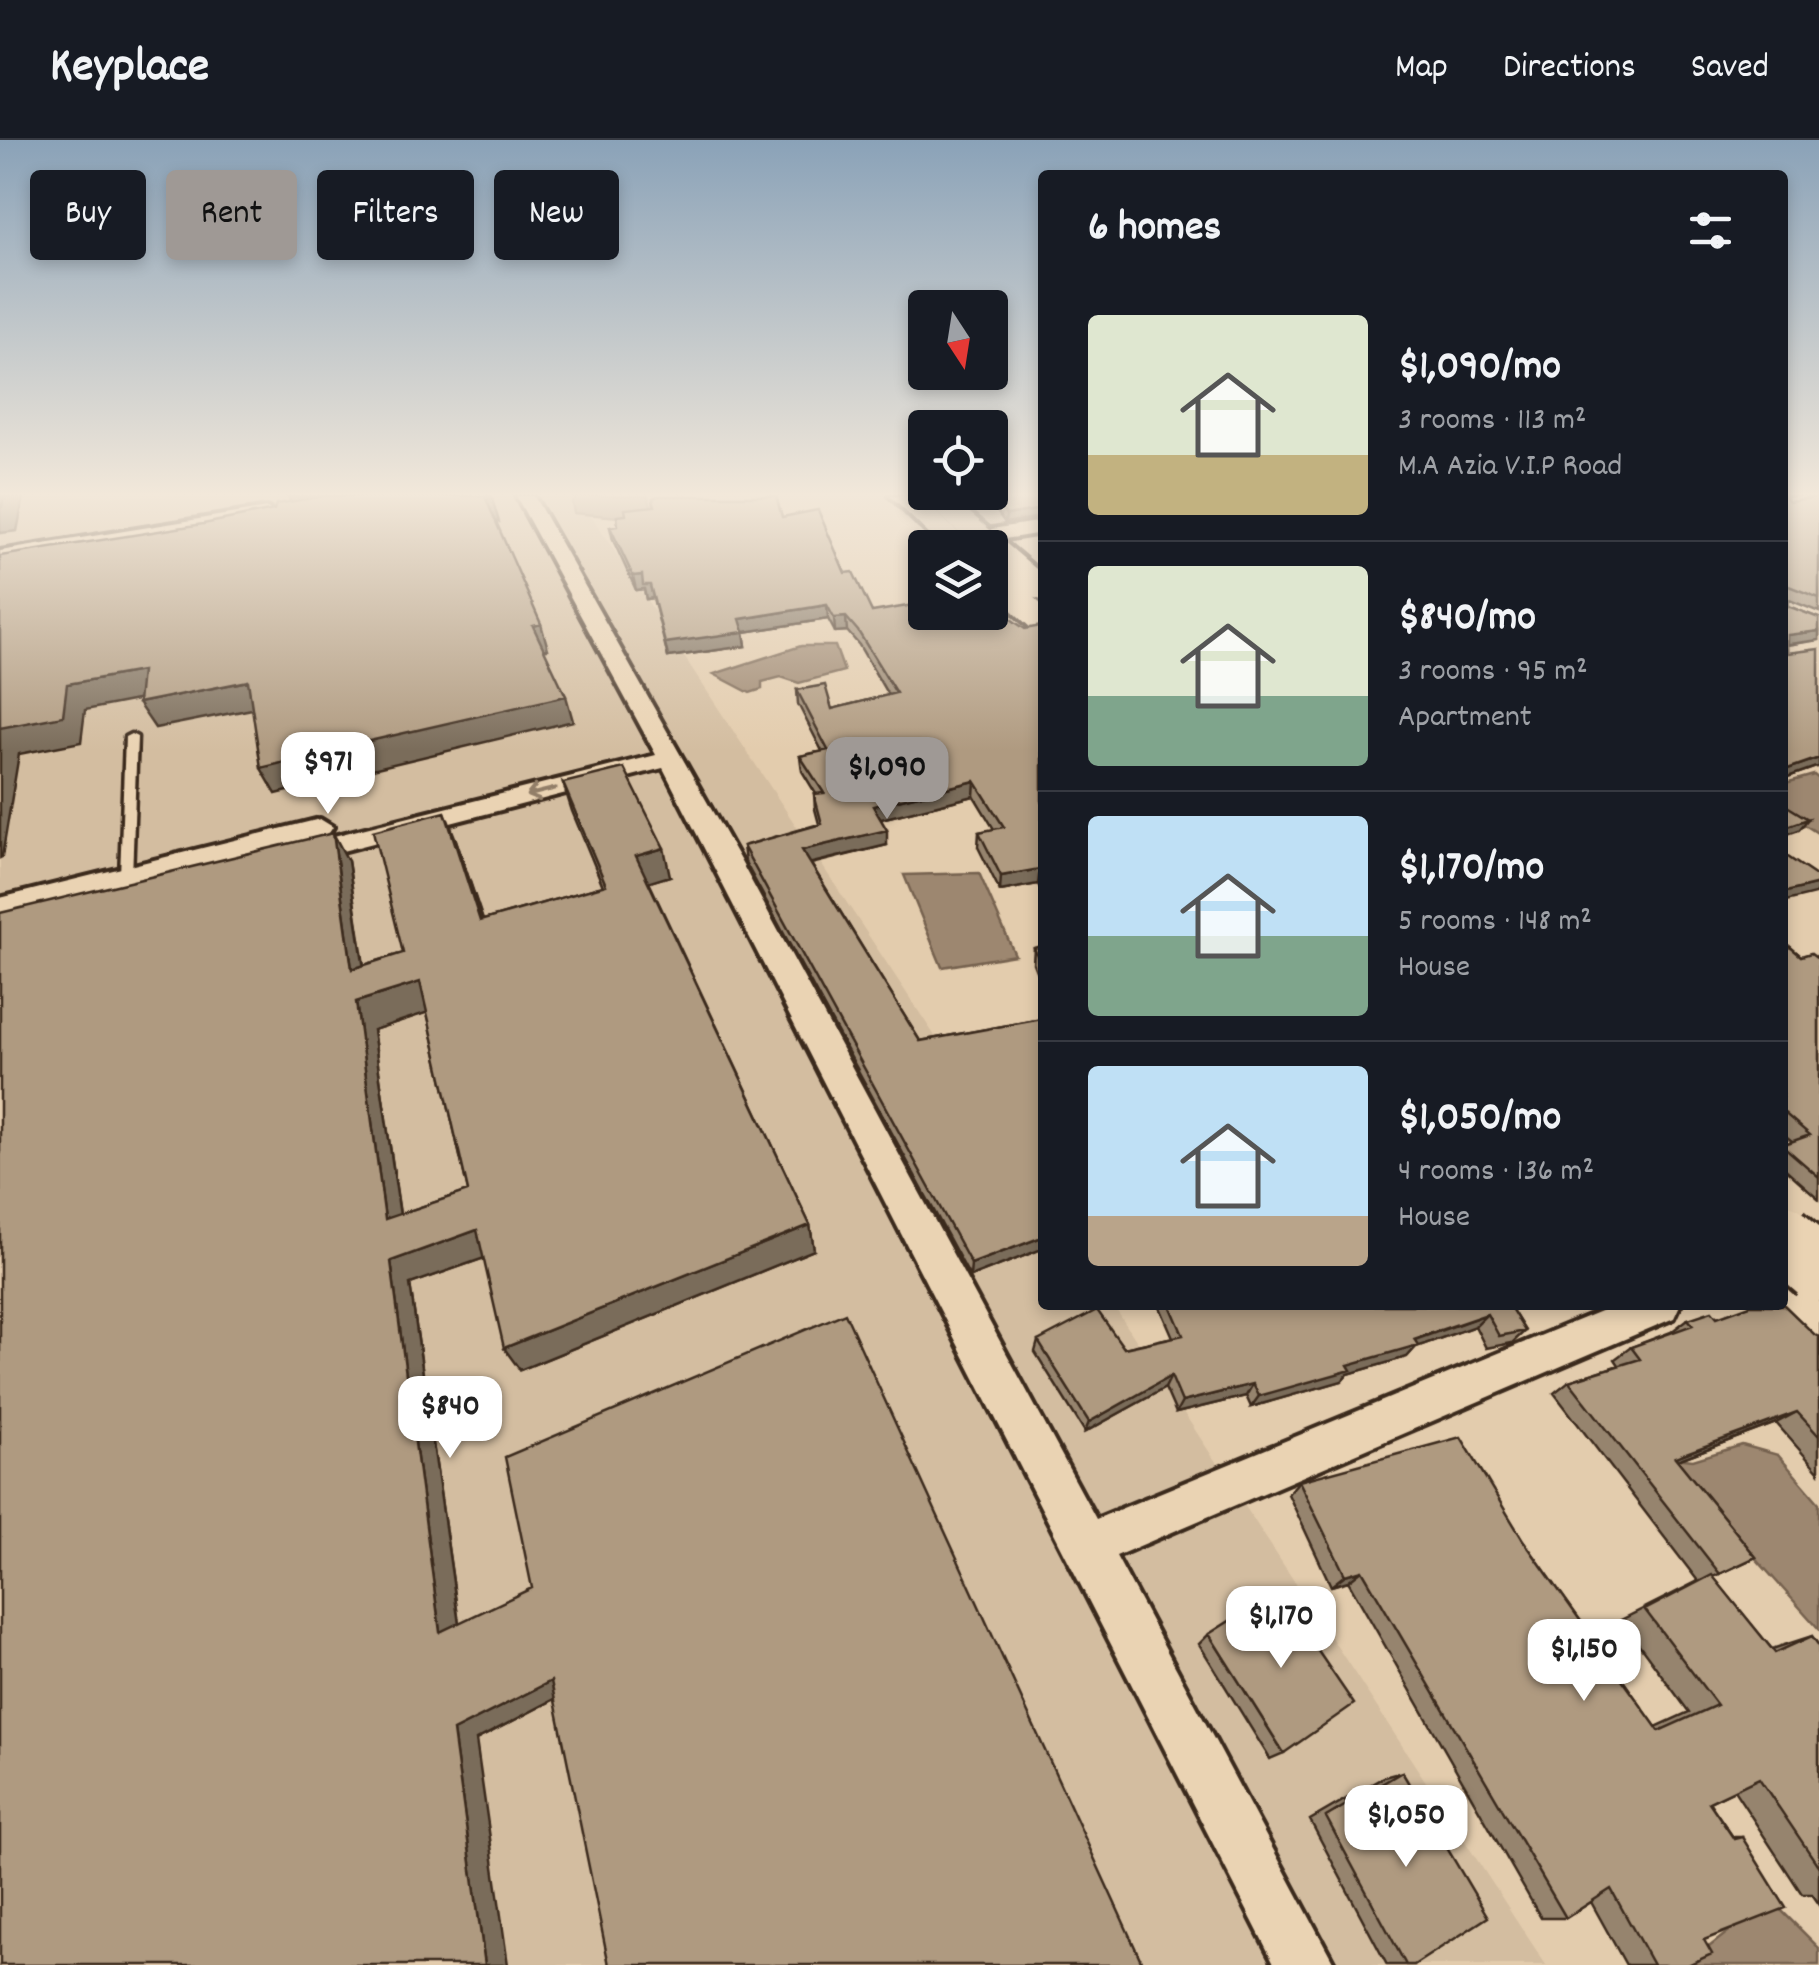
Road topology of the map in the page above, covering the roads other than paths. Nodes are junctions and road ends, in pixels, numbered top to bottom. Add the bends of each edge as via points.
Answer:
1 (571, 581) edge
2 (1016, 581) edge
3 (1008, 590) edge
4 (1038, 605) edge
5 (1038, 617) edge
6 (131, 737) dead end
7 (665, 749) junction
8 (126, 888) junction
9 (0, 908) edge
10 (0, 930) edge
11 (1788, 1219) edge
12 (1788, 1242) edge
13 (1819, 1246) edge
14 (1819, 1259) edge
15 (1788, 1262) edge
16 (1819, 1269) edge
17 (1788, 1278) edge
18 (1788, 1297) edge
19 (1819, 1306) edge
20 (1648, 1310) edge
21 (1819, 1325) edge
22 (1084, 1547) junction
23 (1306, 1965) edge

1 - 7 street
2 - 4 highway
3 - 5 main road
6 - 8 lane
7 - 8 street
7 - 22 street via 844,1078
8 - 9 street
8 - 10 street
11 - 13 main road
12 - 16 highway, bridge
14 - 15 street
17 - 19 highway
18 - 21 main road
20 - 22 street
22 - 23 street

